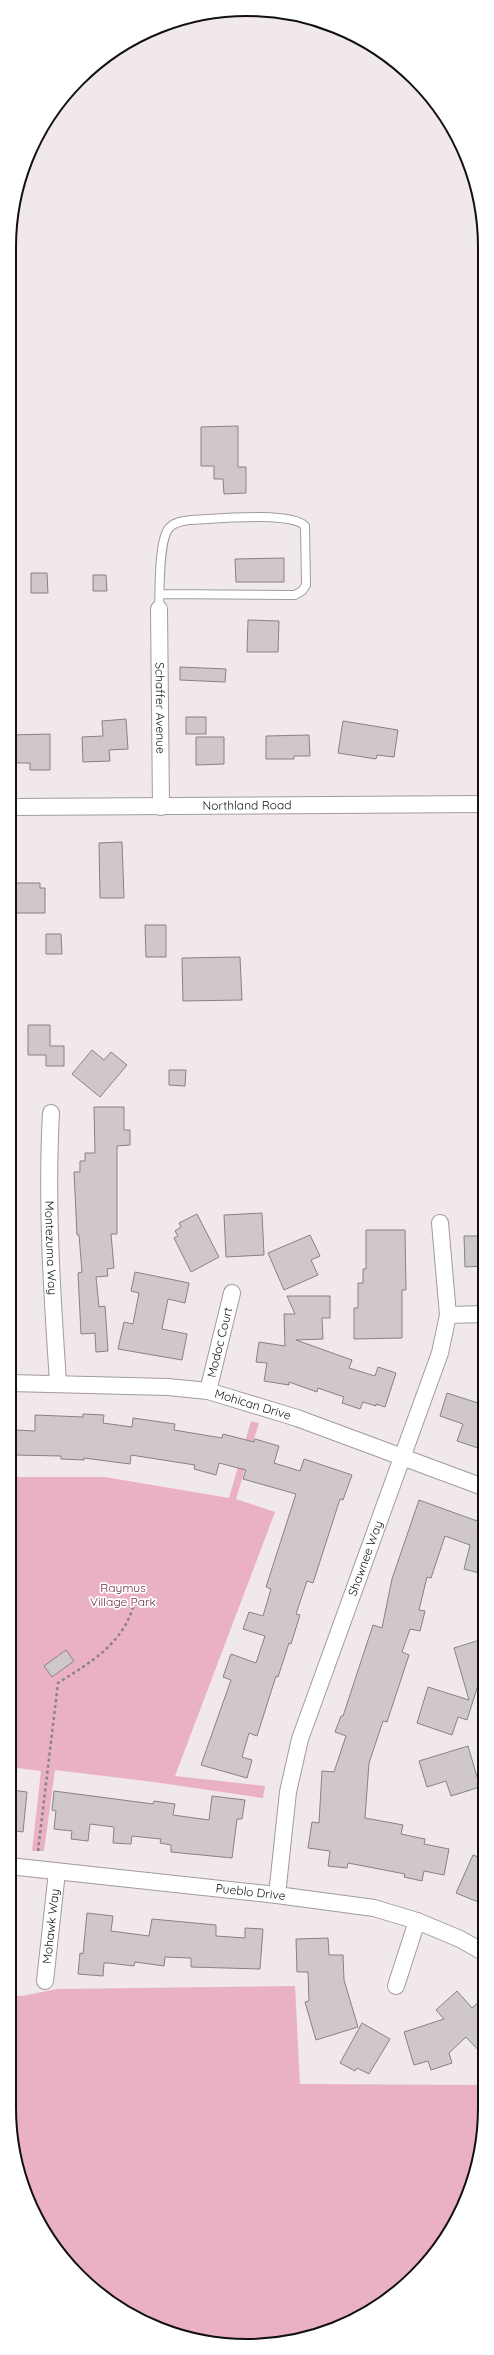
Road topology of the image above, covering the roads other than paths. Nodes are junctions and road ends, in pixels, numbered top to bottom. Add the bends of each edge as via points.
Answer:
1 (160, 601) junction
2 (478, 804) edge
3 (16, 807) edge
4 (161, 807) junction
5 (51, 1114) dead end
6 (440, 1223) dead end
7 (232, 1293) dead end
8 (478, 1314) edge
9 (448, 1315) junction
10 (16, 1382) edge
11 (58, 1382) junction
12 (208, 1392) junction
13 (403, 1456) junction
14 (478, 1485) edge
15 (16, 1867) edge
16 (57, 1872) junction
17 (277, 1895) junction
18 (418, 1921) junction
19 (478, 1949) edge
20 (45, 1981) dead end
21 (396, 1986) dead end

1 - 1 lane via 164,539 169,527 180,521 284,518 300,521 305,526 306,585 295,595
1 - 4 street, Schaffer Avenue
2 - 4 street, Northland Road
3 - 4 street, Northland Road
5 - 11 street, Montezuma Way via 48,1163
6 - 9 street, Shawnee Way
7 - 12 street, Modoc Court
8 - 9 street
9 - 13 street, Shawnee Way via 440,1353
10 - 11 street, Mohican Drive
11 - 12 street, Mohican Drive via 168,1387
12 - 13 street, Mohican Drive via 297,1418
13 - 14 street, Mohican Drive
13 - 17 street, Shawnee Way via 300,1740 288,1792
15 - 16 street, Pueblo Drive
16 - 17 street, Pueblo Drive
16 - 20 street, Mohawk Way
17 - 18 street, Pueblo Drive via 374,1908
18 - 19 street, Pueblo Drive
18 - 21 street

